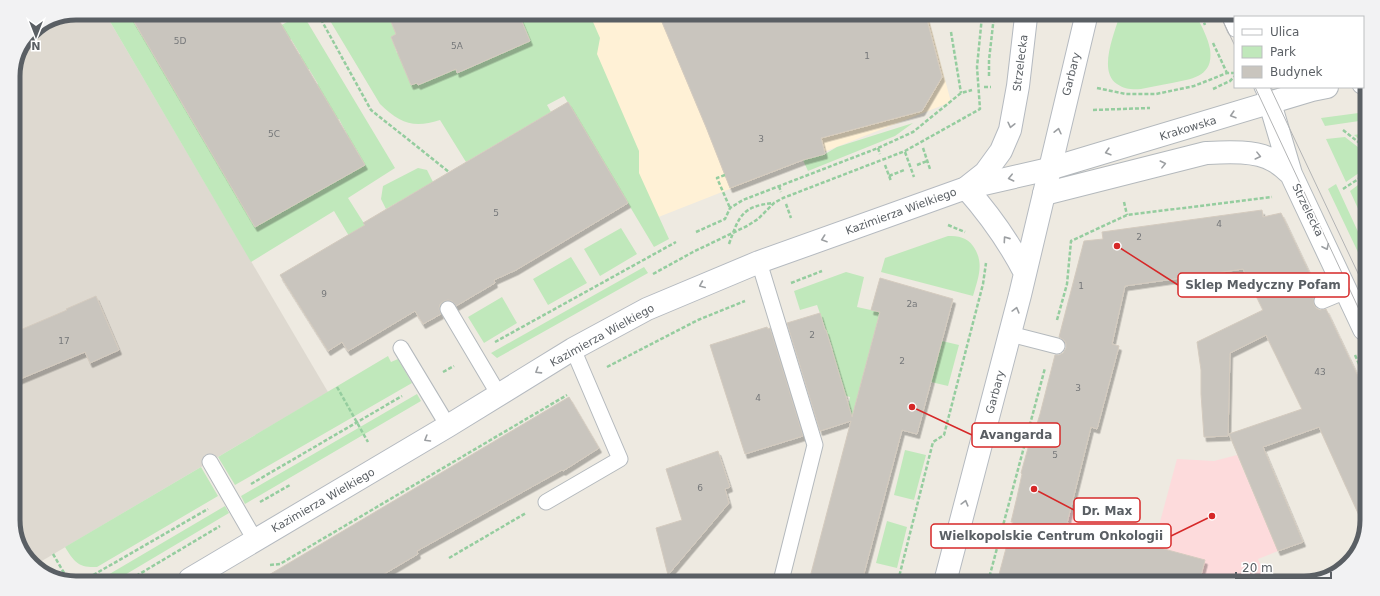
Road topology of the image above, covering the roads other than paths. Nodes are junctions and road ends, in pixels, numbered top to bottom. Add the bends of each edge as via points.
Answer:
1 (1026, 20) edge
2 (1085, 20) edge
3 (1322, 88) edge
4 (1266, 95) edge
5 (1049, 170) junction
6 (1291, 174) junction
7 (966, 188) junction
8 (1044, 194) junction
9 (760, 262) junction
10 (1025, 273) junction
11 (1346, 291) junction
12 (1322, 301) dead end
13 (448, 309) dead end
14 (1360, 321) edge
15 (1010, 334) junction
16 (1054, 345) road end
17 (401, 348) dead end
18 (573, 349) junction
19 (499, 395) junction
20 (448, 426) junction
21 (210, 462) dead end
22 (546, 502) road end
23 (255, 540) junction
24 (195, 576) edge
25 (782, 576) edge
26 (947, 576) edge

1 -> 7 street, Strzelecka via 1010,130 1001,152 985,173
5 -> 2 street, Garbary
3 - 4 street, Krakowska
4 -> 5 street, Krakowska
4 - 6 street, Strzelecka
5 -> 7 street, Kazimierza Wielkiego
5 - 8 street, Garbary
8 -> 6 street via 1206,153 1233,152 1255,155 1273,160
6 -> 11 street, Strzelecka
7 -> 9 street, Kazimierza Wielkiego
10 -> 7 street via 1012,247
8 - 10 street, Garbary
9 -> 18 street, Kazimierza Wielkiego via 647,309
9 - 25 lane via 815,444
15 -> 10 street, Garbary
11 - 12 lane
11 - 14 street, Strzelecka
13 - 19 lane
15 - 16 lane
26 -> 15 street, Garbary
17 - 20 lane
18 -> 19 street, Kazimierza Wielkiego
18 - 22 lane via 620,459
19 - 20 street, Kazimierza Wielkiego
20 -> 23 street, Kazimierza Wielkiego
21 - 23 lane
23 - 24 street, Kazimierza Wielkiego

